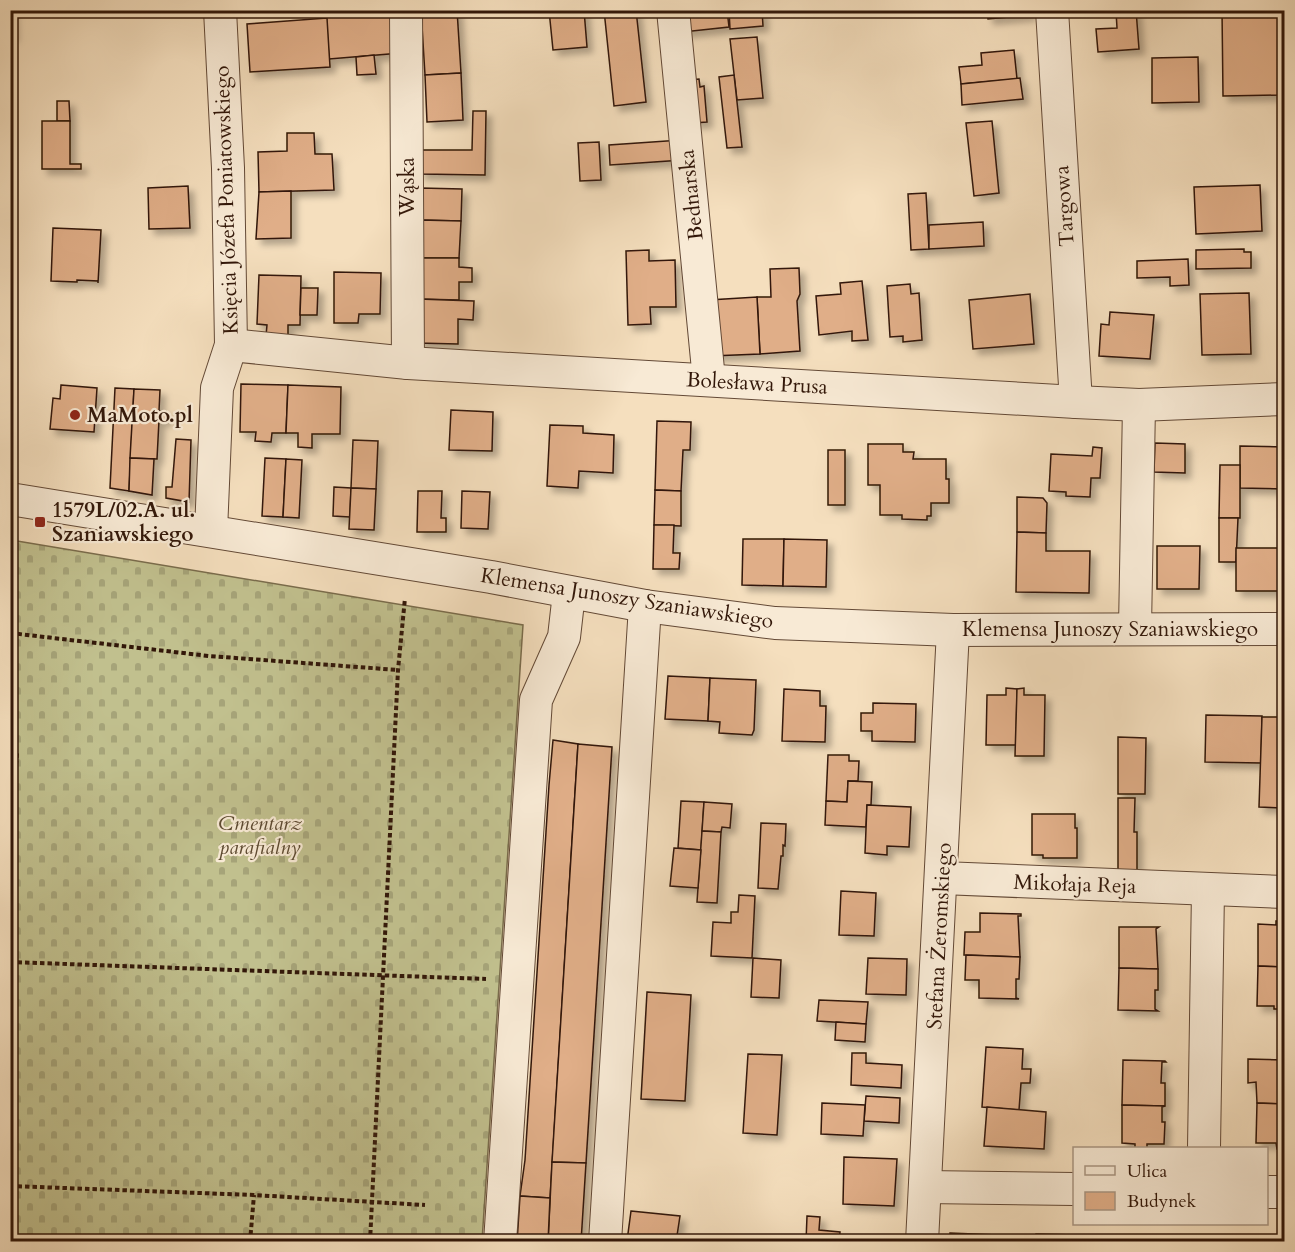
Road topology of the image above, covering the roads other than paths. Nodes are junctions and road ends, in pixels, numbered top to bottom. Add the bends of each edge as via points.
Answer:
1 (220, 10) edge
2 (406, 10) edge
3 (673, 10) edge
4 (1052, 10) edge
5 (231, 345) junction
6 (408, 363) junction
7 (709, 380) junction
8 (1284, 399) edge
9 (1076, 402) junction
10 (1139, 405) junction
11 (10, 499) edge
12 (211, 531) junction
13 (569, 593) junction
14 (645, 606) junction
15 (1135, 628) junction
16 (1284, 629) edge
17 (953, 630) junction
18 (942, 878) junction
19 (1208, 890) junction
20 (1284, 892) edge
21 (1204, 1147) edge
22 (925, 1187) junction
23 (1073, 1189) edge
24 (1268, 1192) edge
25 (1284, 1192) edge
26 (500, 1242) edge
27 (604, 1242) edge
28 (922, 1242) edge

1 - 5 street, Księcia Józefa Poniatowskiego
2 - 6 street, Wąska
3 - 7 street, Bednarska
4 - 9 street, Targowa
5 - 6 street, Bolesława Prusa
5 - 12 street, Księcia Józefa Poniatowskiego via 217,388
6 - 7 street, Bolesława Prusa
7 - 9 street, Bolesława Prusa
8 - 10 street, Bolesława Prusa
9 - 10 street, Bolesława Prusa
10 - 15 street
11 - 12 street, Klemensa Junoszy Szaniawskiego
12 - 13 street, Klemensa Junoszy Szaniawskiego
13 - 14 street, Klemensa Junoszy Szaniawskiego
13 - 26 street via 564,637 536,700
14 - 17 street, Klemensa Junoszy Szaniawskiego via 775,623
14 - 27 street
15 - 16 street, Klemensa Junoszy Szaniawskiego
15 - 17 street, Klemensa Junoszy Szaniawskiego
17 - 18 street, Stefana Żeromskiego
18 - 19 street, Mikołaja Reja
18 - 22 street, Stefana Żeromskiego
19 - 20 street, Mikołaja Reja
19 - 21 street
22 - 23 street
22 - 28 street, Stefana Żeromskiego
24 - 25 street

